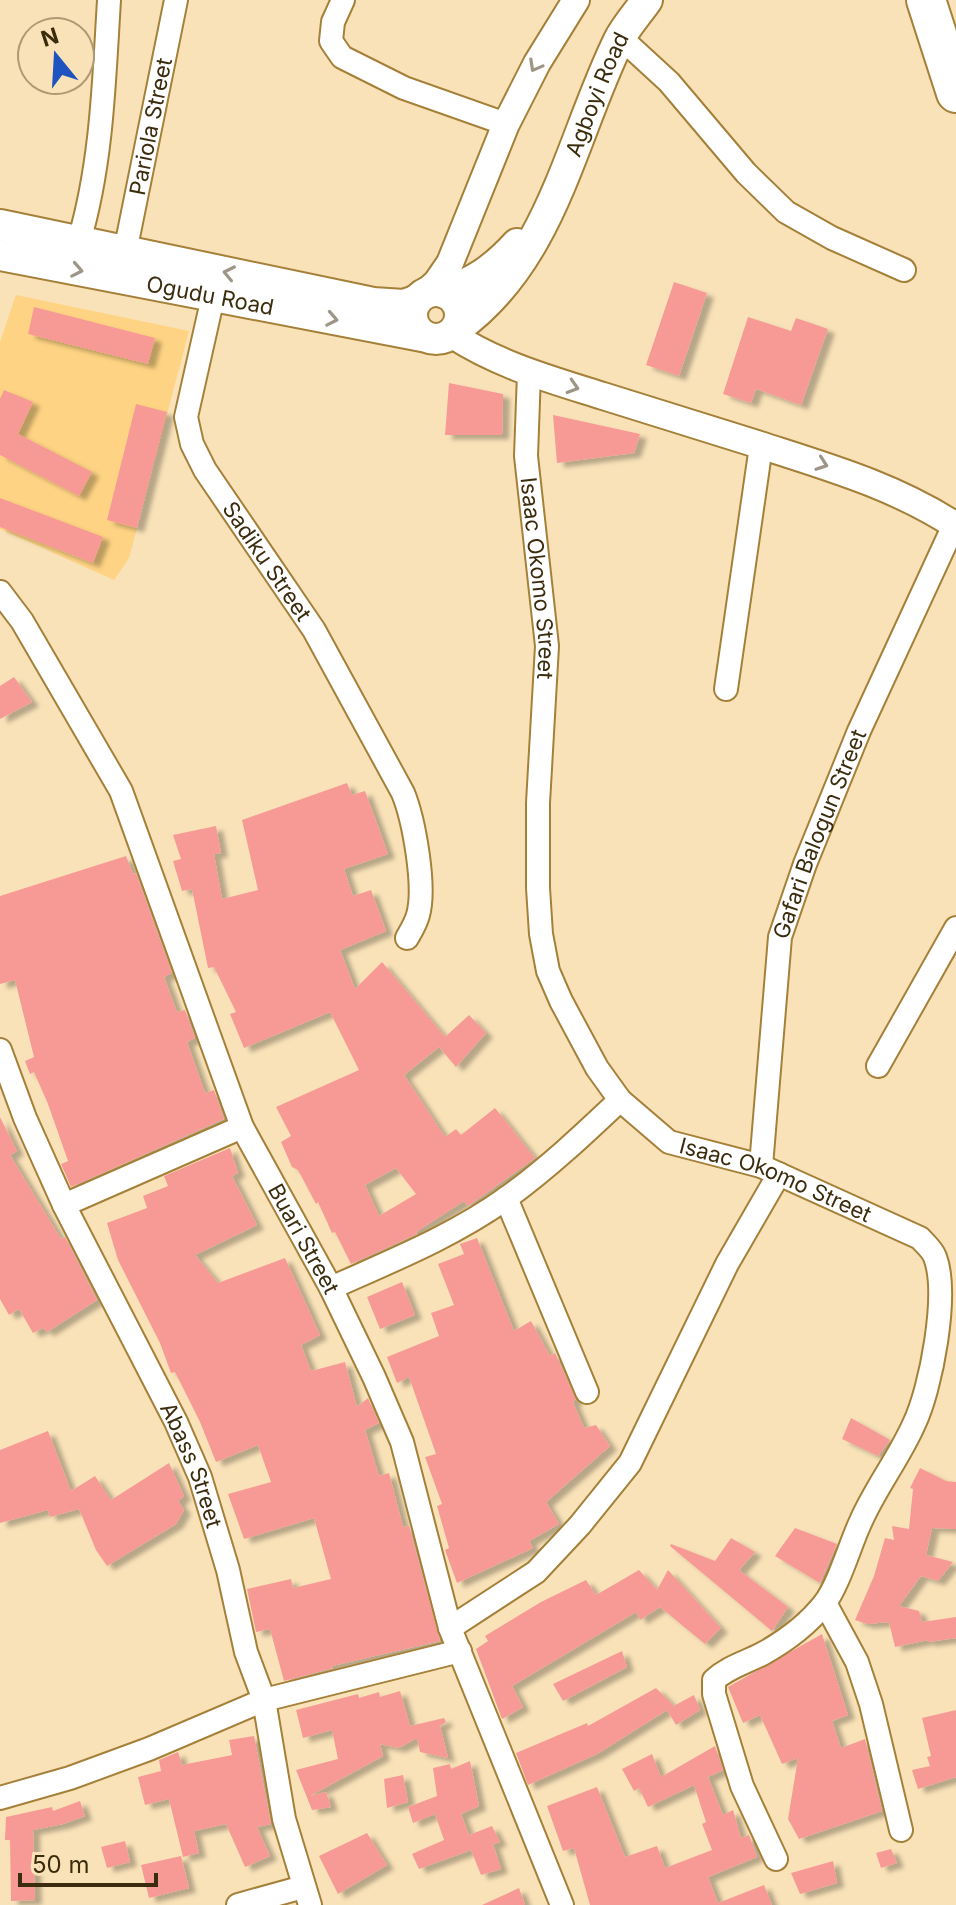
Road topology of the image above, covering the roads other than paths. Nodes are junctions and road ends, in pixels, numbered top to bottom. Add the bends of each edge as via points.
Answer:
1 (109, 0) edge
2 (176, 0) edge
3 (343, 0) edge
4 (576, 0) edge
5 (647, 0) edge
6 (926, 0) edge
7 (620, 37) junction
8 (956, 93) edge
9 (506, 124) junction
10 (555, 195) junction
11 (0, 225) edge
12 (79, 241) junction
13 (125, 252) junction
14 (0, 255) edge
15 (904, 270) dead end
16 (428, 295) junction
17 (213, 297) junction
18 (443, 333) junction
19 (529, 373) junction
20 (761, 446) junction
21 (955, 525) edge
22 (0, 592) edge
23 (726, 689) dead end
24 (956, 928) edge
25 (407, 938) dead end
26 (0, 1050) edge
27 (878, 1066) dead end
28 (620, 1100) junction
29 (242, 1127) junction
30 (770, 1170) junction
31 (506, 1198) junction
32 (64, 1205) junction
33 (331, 1288) junction
34 (587, 1392) dead end
35 (825, 1603) junction
36 (450, 1628) junction
37 (460, 1651) junction
38 (264, 1700) junction
39 (0, 1798) edge
40 (901, 1830) dead end
41 (776, 1859) dead end
42 (306, 1896) edge
43 (238, 1905) edge
44 (562, 1905) edge

1 - 12 street via 92,198
2 - 13 street, Pariola Street
3 - 9 street via 331,41 342,57 404,88
4 -> 9 street
5 - 7 main road, Agboyi Road
6 - 8 highway
7 - 10 main road, Agboyi Road
7 - 15 street via 669,82 786,212
9 - 16 street via 450,263
10 - 16 main road, Ogudu Road via 491,270 462,287
10 - 18 main road via 508,281 490,301
11 - 12 main road, Ogudu Road
12 - 13 main road, Ogudu Road
16 -> 13 main road, Ogudu Road via 394,305 373,303
14 -> 17 main road, Ogudu Road
16 - 18 main road via 411,318 413,326
16 - 18 main road via 451,296 460,310
17 -> 18 main road, Ogudu Road
17 - 25 street, Sadiku Street via 186,417 192,444 314,630 411,813 419,914
18 - 19 street
19 -> 20 street
19 - 28 street, Isaac Okomo Street via 526,456 547,646 538,803 541,934 561,1001
20 -> 21 street via 872,483
20 - 23 street
21 - 30 street, Gafari Balogun Street via 859,731 780,937
22 - 29 street, Buari Street via 121,791
24 - 27 street
26 - 32 street, Abass Street
28 - 30 street, Isaac Okomo Street via 669,1142
28 - 31 street
29 - 32 street
29 - 33 street, Buari Street
30 - 35 street, Isaac Okomo Street via 920,1238 934,1253 939,1270 935,1345 915,1424 861,1520
30 - 36 street via 630,1463 536,1572
31 - 33 street via 435,1241
31 - 34 street
32 - 38 street, Abass Street via 200,1477 246,1652
33 - 36 street, Buari Street via 402,1442
35 - 40 street via 857,1662
35 - 41 street, Isaac Okomo Street via 791,1636 714,1680 742,1786
36 - 37 street, Buari Street
37 - 38 street
37 - 44 street, Buari Street
38 - 39 street via 149,1749
38 - 42 street, Abass Street via 284,1819
42 - 43 street

